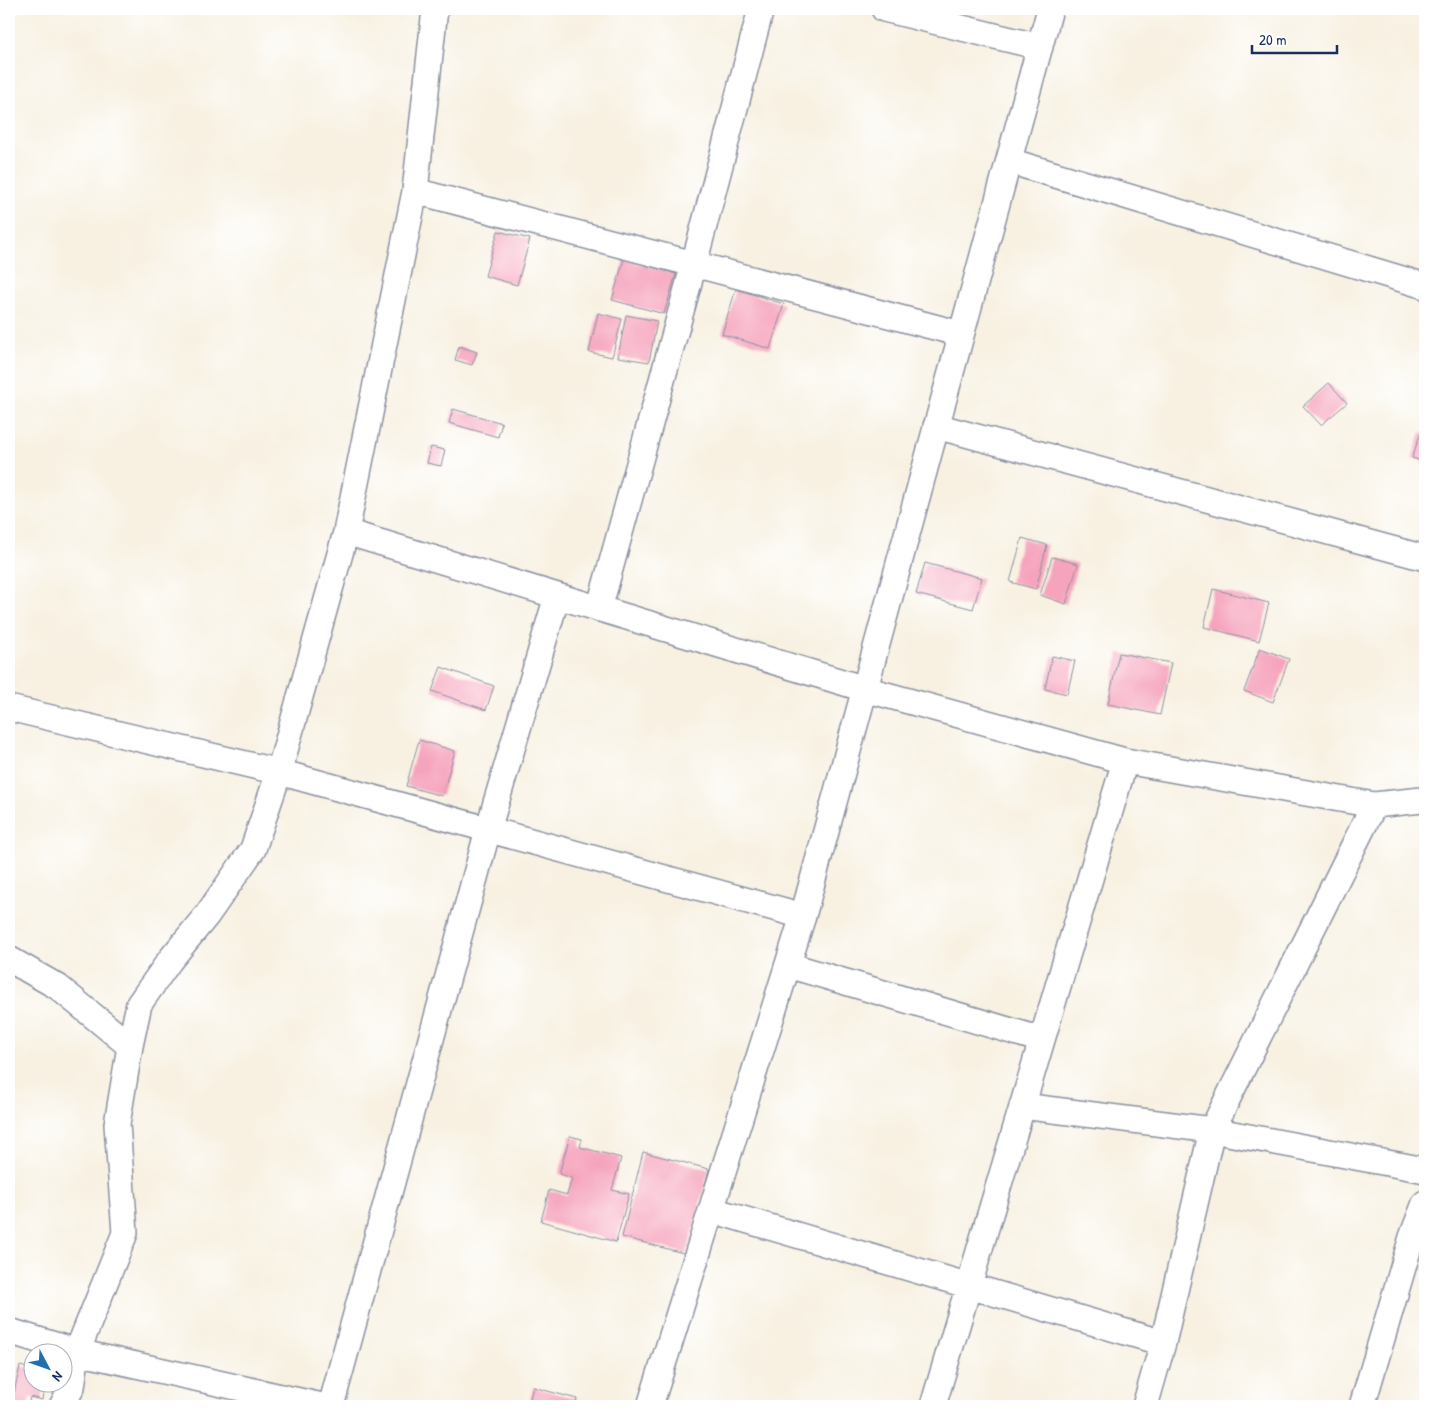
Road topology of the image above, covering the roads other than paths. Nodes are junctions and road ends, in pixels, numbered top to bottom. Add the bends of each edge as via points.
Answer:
1 (435, 9) edge
2 (761, 9) edge
3 (884, 9) edge
4 (1050, 9) edge
5 (1040, 47) junction
6 (1009, 161) junction
7 (415, 191) junction
8 (694, 264) junction
9 (1425, 286) edge
10 (961, 334) junction
11 (936, 426) junction
12 (346, 532) junction
13 (1425, 558) edge
14 (557, 596) junction
15 (599, 609) junction
16 (865, 689) junction
17 (9, 708) edge
18 (1125, 761) junction
19 (279, 772) junction
20 (1425, 801) edge
21 (1374, 806) junction
22 (488, 830) junction
23 (803, 916) junction
24 (9, 959) edge
25 (788, 965) junction
26 (1042, 1040) junction
27 (130, 1046) junction
28 (1022, 1106) junction
29 (1212, 1130) junction
30 (1425, 1170) edge
31 (1425, 1203) edge
32 (712, 1210) junction
33 (1419, 1238) edge
34 (968, 1286) junction
35 (9, 1332) edge
36 (1163, 1343) junction
37 (77, 1352) junction
38 (62, 1406) edge
39 (322, 1406) edge
40 (331, 1406) edge
41 (650, 1406) edge
42 (933, 1406) edge
43 (1145, 1406) edge
44 (1362, 1406) edge

1 - 7 street
2 - 8 street
3 - 5 street
4 - 5 street
5 - 6 street
6 - 9 street
6 - 10 street
7 - 8 street
7 - 12 street
8 - 10 street
8 - 15 street
10 - 11 street
11 - 13 street
11 - 16 street
12 - 14 street
12 - 19 street
14 - 15 street
14 - 22 street
15 - 16 street
16 - 18 street
16 - 23 street
17 - 19 street
18 - 21 street
18 - 26 street
19 - 22 street
19 - 27 street via 253,849 140,1004
20 - 21 street
21 - 29 street
22 - 23 street
22 - 40 street
23 - 25 street
24 - 27 street via 58,987
25 - 26 street
25 - 32 street
26 - 28 street
27 - 37 street via 117,1124 125,1233
28 - 29 street
28 - 34 street
29 - 30 street
29 - 36 street
31 - 33 street
32 - 34 street
32 - 41 street
33 - 44 street
34 - 36 street
34 - 42 street
35 - 37 street
36 - 43 street
37 - 38 street via 72,1387
37 - 39 street

